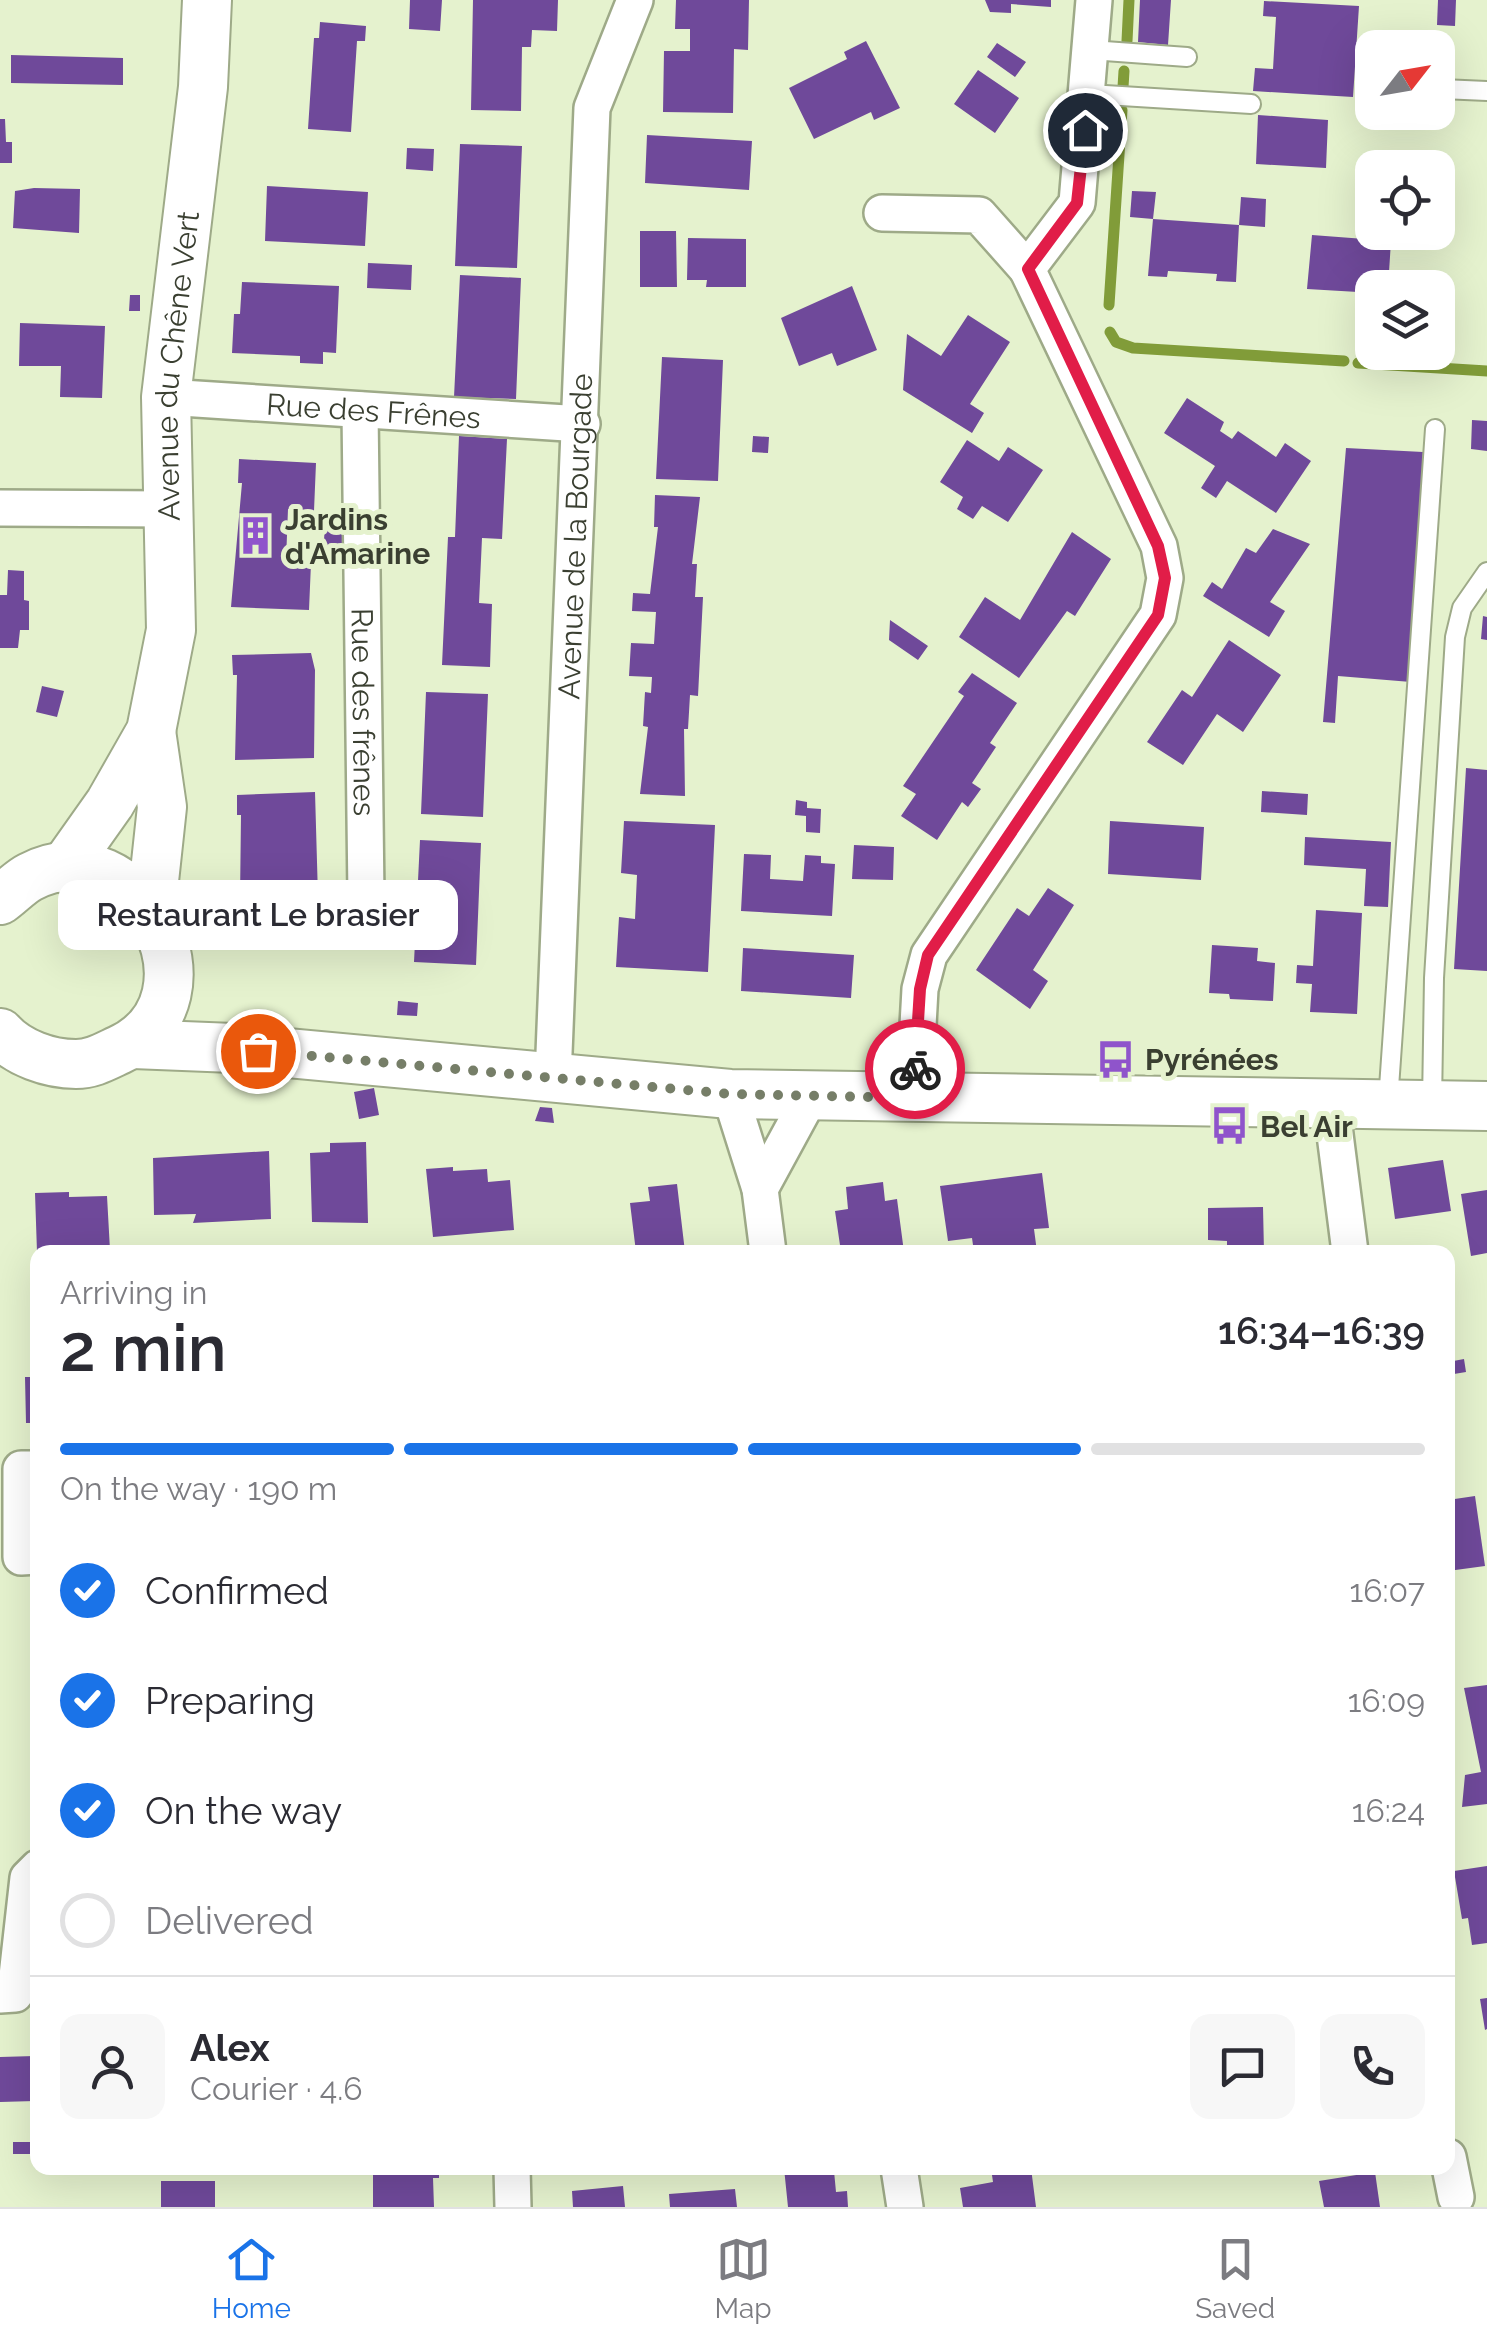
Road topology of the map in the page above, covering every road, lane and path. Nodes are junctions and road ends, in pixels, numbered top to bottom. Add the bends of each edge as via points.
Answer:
1 (207, 0) edge
2 (635, 0) edge
3 (1094, 0) edge
4 (1101, 51) junction
5 (1187, 57) dead end
6 (1455, 90) edge
7 (1487, 91) edge
8 (1100, 95) junction
9 (1252, 104) dead end
10 (882, 213) dead end
11 (1028, 269) junction
12 (166, 397) junction
13 (360, 410) junction
14 (582, 424) junction
15 (1435, 429) dead end
16 (0, 508) edge
17 (168, 510) junction
18 (1487, 572) edge
19 (151, 731) junction
20 (64, 868) junction
21 (366, 897) dead end
22 (0, 900) edge
23 (151, 909) junction
24 (168, 983) junction
25 (3, 1042) edge
26 (134, 1044) junction
27 (283, 1054) junction
28 (553, 1078) junction
29 (730, 1094) junction
30 (810, 1097) junction
31 (914, 1098) junction
32 (1330, 1103) junction
33 (1410, 1104) junction
34 (1487, 1106) edge
35 (760, 1190) junction
36 (767, 1245) edge
37 (1349, 1245) edge
38 (30, 1469) edge
39 (30, 1556) edge
40 (30, 1876) edge
41 (17, 1995) edge
42 (512, 2175) edge
43 (900, 2175) edge
44 (1452, 2175) edge
45 (1456, 2197) dead end
46 (514, 2207) edge
47 (905, 2207) edge

1 - 12 main road, Avenue du Chêne Vert
2 - 14 street, Avenue de la Bourgade via 592,108
3 - 4 street
4 - 5 lane
4 - 8 street
6 - 7 lane
8 - 9 lane
8 - 11 street via 1077,203
10 - 11 street via 979,215
11 - 31 street via 1158,546 1165,578 1158,615 928,955
12 - 13 street, Rue des Frênes
12 - 17 main road, Avenue du Chêne Vert
13 - 14 street, Rue des Frênes
13 - 21 street, Rue des frênes
14 - 28 street, Avenue de la Bourgade
15 - 33 lane
16 - 17 street
17 - 19 main road, Avenue du Chêne Vert via 171,630
18 - 33 lane via 1462,608 1455,637 1434,978
19 - 20 main road, Avenue du Chêne Vert
19 - 23 main road, Avenue du Chêne Vert via 162,807
20 - 22 main road via 31,876
20 - 23 main road via 95,871 127,885
23 - 24 main road via 168,949
24 - 26 main road via 156,1017
24 - 27 main road via 202,1015
25 - 26 main road via 56,1064 90,1064
26 - 27 main road
27 - 28 main road
28 - 29 main road
29 - 30 main road
29 - 35 street
30 - 31 main road
30 - 35 street
31 - 32 main road
32 - 33 main road
32 - 37 street
33 - 34 main road
35 - 36 street
38 - 39 street via 21,1469 21,1487 22,1556
40 - 41 street
42 - 46 street
43 - 47 street
44 - 45 street

